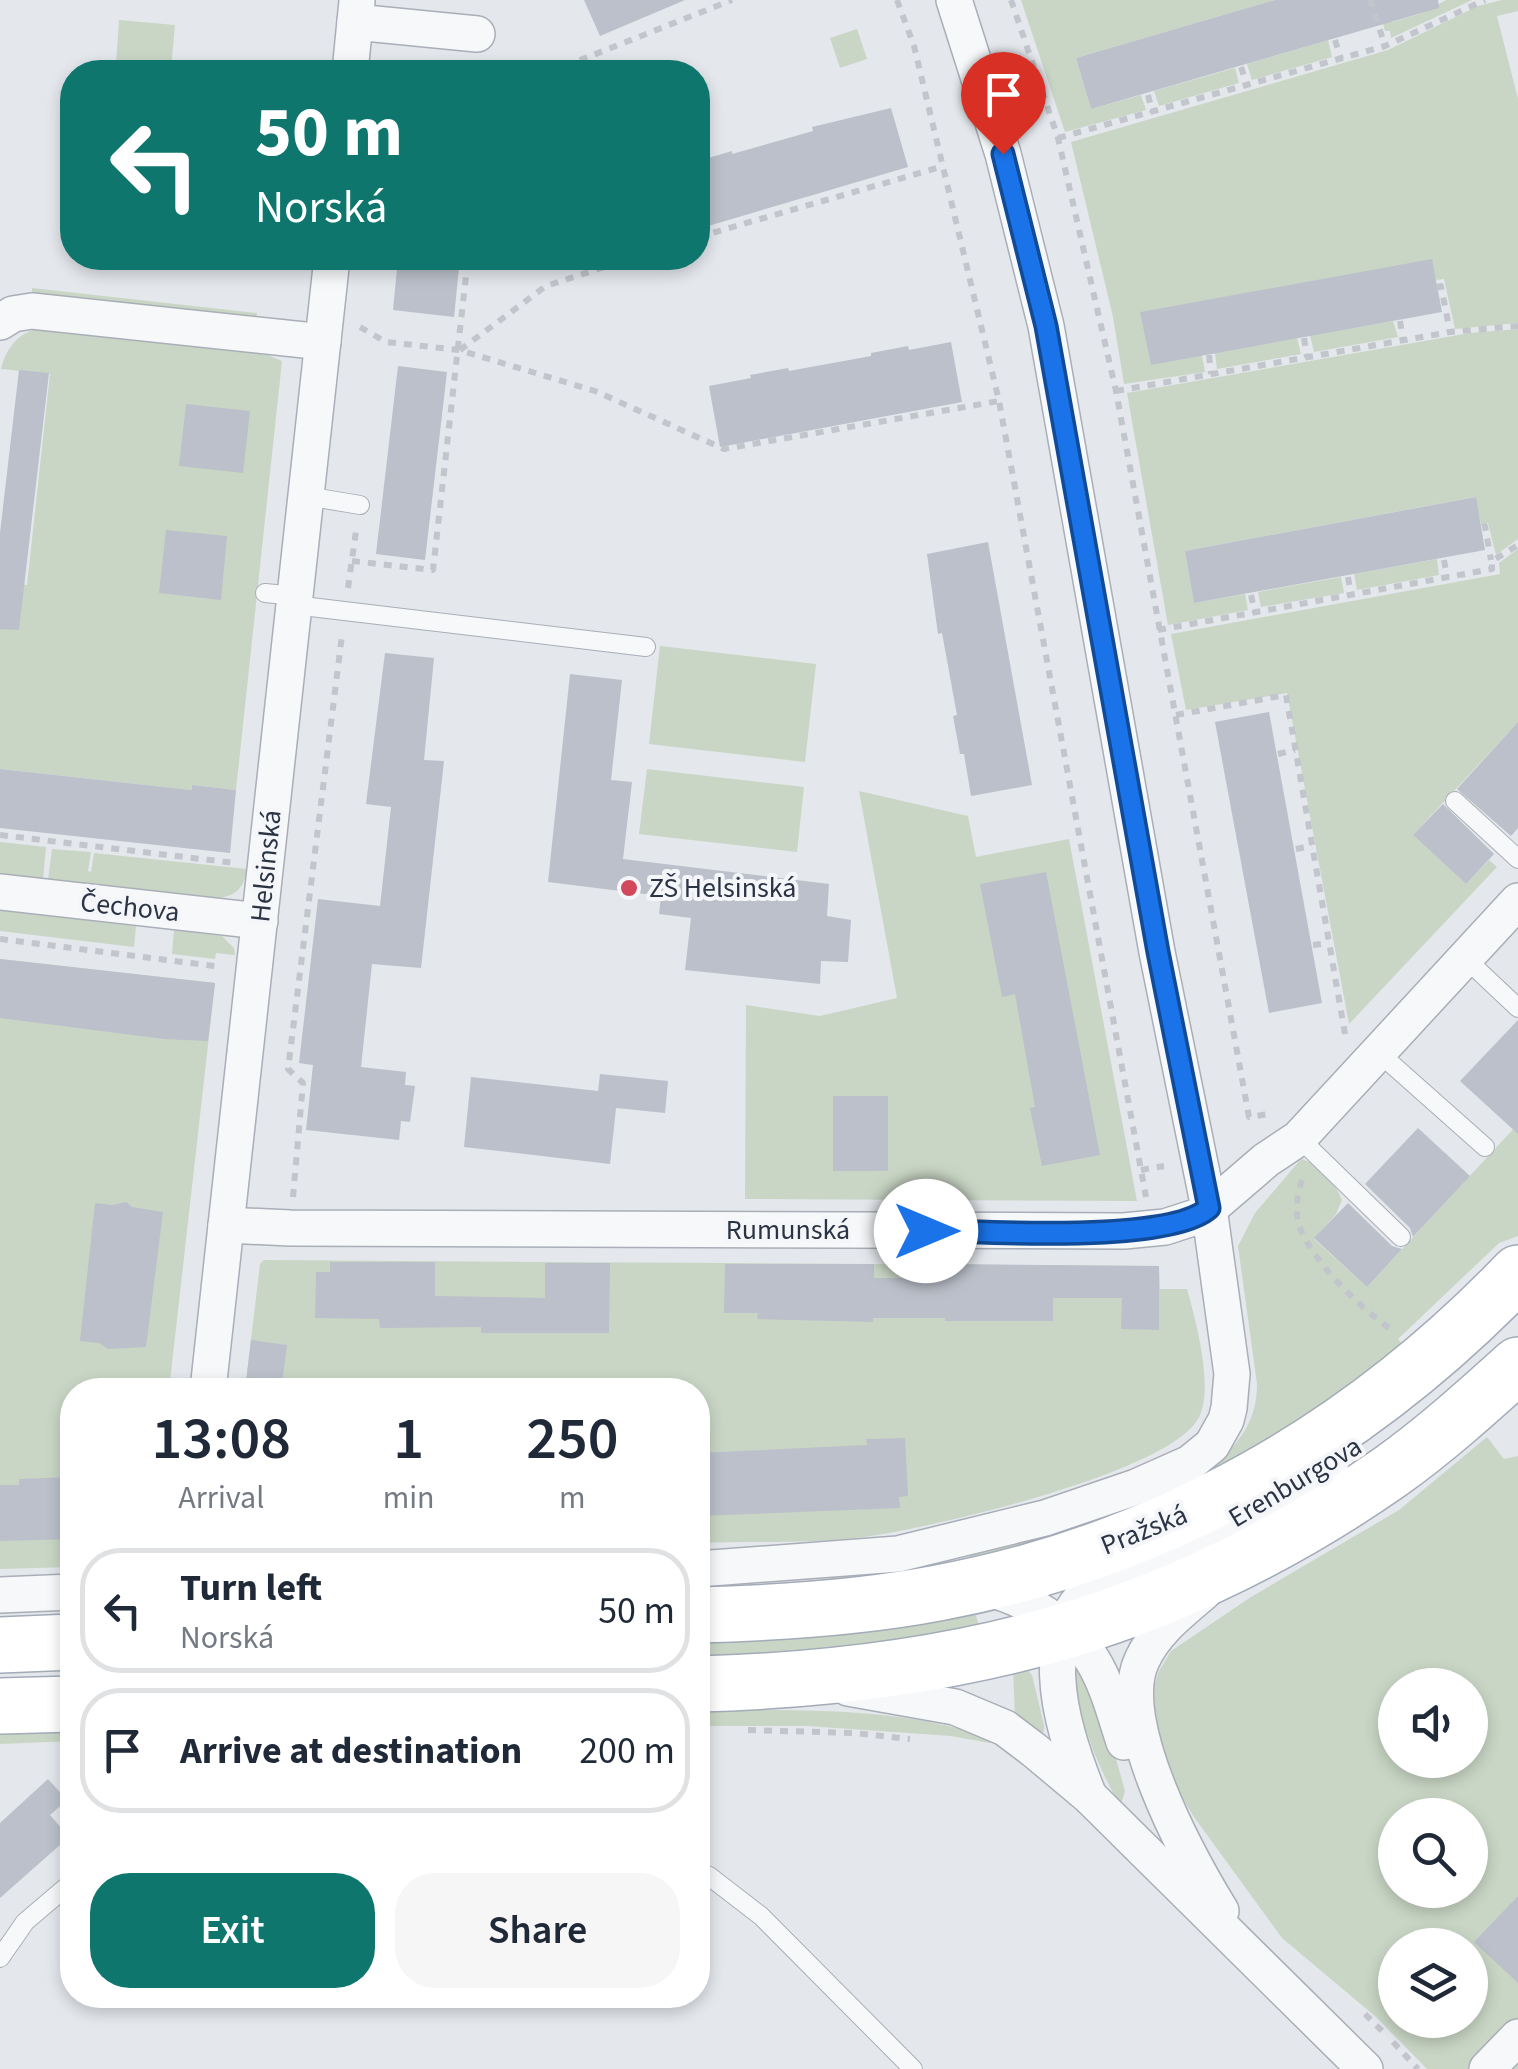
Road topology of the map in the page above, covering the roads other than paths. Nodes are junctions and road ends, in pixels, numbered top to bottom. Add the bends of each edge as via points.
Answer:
1 (954, 0) edge
2 (356, 11) edge
3 (477, 34) dead end
4 (351, 60) edge
5 (331, 270) edge
6 (0, 322) edge
7 (323, 342) junction
8 (306, 496) junction
9 (360, 504) road end
10 (285, 598) junction
11 (646, 647) dead end
12 (1455, 801) dead end
13 (1518, 859) edge
14 (0, 892) edge
15 (1518, 901) edge
16 (260, 921) junction
17 (1465, 958) junction
18 (1518, 1008) edge
19 (1378, 1052) junction
20 (1305, 1144) junction
21 (1485, 1147) dead end
22 (1209, 1208) junction
23 (226, 1224) junction
24 (1401, 1237) dead end
25 (1518, 1273) edge
26 (1454, 1334) junction
27 (1518, 1365) edge
28 (209, 1378) edge
29 (1233, 1566) junction
30 (710, 1568) edge
31 (971, 1586) junction
32 (60, 1592) edge
33 (0, 1595) edge
34 (710, 1613) edge
35 (1063, 1631) junction
36 (60, 1642) edge
37 (0, 1644) edge
38 (798, 1680) junction
39 (710, 1684) edge
40 (60, 1704) edge
41 (0, 1706) edge
42 (1089, 1796) junction
43 (710, 1877) edge
44 (1202, 1881) junction
45 (60, 1892) edge
46 (1242, 1946) junction
47 (0, 1958) edge
48 (1518, 2037) edge
49 (913, 2069) edge
50 (1364, 2069) edge
51 (1487, 2069) edge

1 - 22 street, Pražská via 1003,154 1046,326
2 - 3 street
2 - 4 street
5 - 7 street, Helsinská
6 - 7 street via 32,311
7 - 8 street, Helsinská
8 - 9 lane
8 - 10 street, Helsinská
10 - 11 lane
10 - 16 street, Helsinská
12 - 13 lane
14 - 16 street, Čechova
15 - 17 street, Rumunská
16 - 23 street, Helsinská
17 - 18 lane
17 - 19 street, Rumunská
19 - 20 street, Rumunská
19 - 21 lane
20 - 22 street, Rumunská via 1266,1160
20 - 24 lane
22 - 23 street, Rumunská via 1180,1224 1124,1232
22 - 30 street, Pražská via 1232,1389 1219,1434 1190,1463 1092,1504 898,1554
23 - 28 street, Helsinská
25 - 26 main road, Pražská
26 - 31 main road, Pražská via 1382,1396 1244,1487 1106,1546
26 - 35 street, Erenburgova via 1419,1394 1399,1414 1263,1505 1103,1579
27 - 29 main road via 1392,1470
29 - 35 main road via 1175,1594
29 - 44 street, Erenburgova via 1158,1635 1135,1683 1136,1712 1164,1801
31 - 34 main road, Pražská via 829,1608
31 - 35 street, Erenburgova via 1021,1599
32 - 33 street
35 - 38 main road via 950,1661
35 - 42 street, Erenburgova via 1058,1696
35 - 44 street, Erenburgova via 1098,1670 1156,1821
36 - 37 main road
38 - 39 main road
38 - 42 street, Erenburgova via 939,1702 982,1717
40 - 41 main road
42 - 46 street, Erenburgova
43 - 49 lane via 761,1916
44 - 46 street, Erenburgova
45 - 47 lane via 24,1922
46 - 50 street, Erenburgova
48 - 51 street

